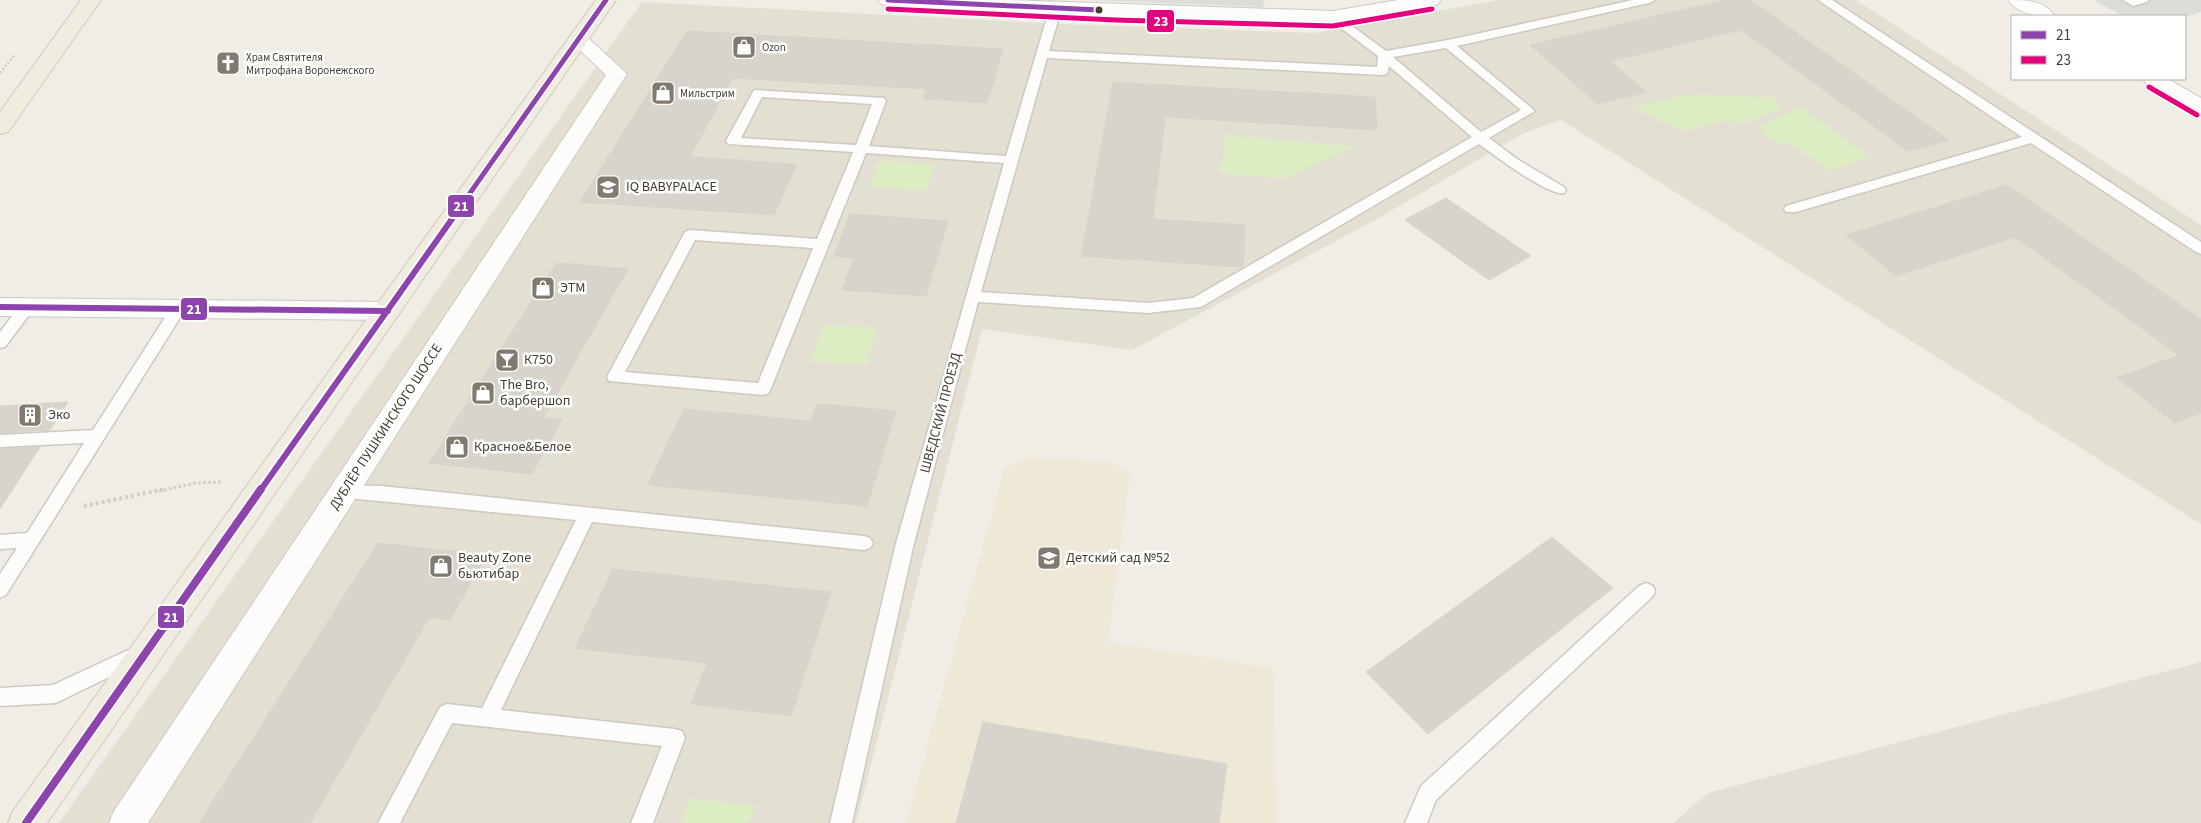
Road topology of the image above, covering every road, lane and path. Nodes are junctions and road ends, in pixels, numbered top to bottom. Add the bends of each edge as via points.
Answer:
1 (90, 0) edge
2 (606, 0) edge
3 (888, 0) edge
4 (1431, 0) edge
5 (1648, 0) edge
6 (1824, 0) edge
7 (2018, 0) edge
8 (2128, 0) edge
9 (2143, 0) edge
10 (985, 2) edge
11 (1056, 7) junction
12 (2043, 15) edge
13 (1333, 17) junction
14 (578, 40) junction
15 (1448, 44) junction
16 (1042, 54) junction
17 (1384, 56) junction
18 (2155, 80) edge
19 (2201, 107) edge
20 (0, 127) edge
21 (1480, 138) junction
22 (2033, 138) junction
23 (860, 149) junction
24 (1013, 160) junction
25 (1559, 190) dead end
26 (1791, 208) dead end
27 (822, 244) junction
28 (2201, 249) edge
29 (972, 297) junction
30 (0, 307) edge
31 (27, 307) junction
32 (178, 308) junction
33 (388, 310) junction
34 (0, 342) edge
35 (97, 436) junction
36 (0, 441) edge
37 (221, 482) dead end
38 (343, 492) junction
39 (80, 507) dead end
40 (587, 515) junction
41 (31, 540) junction
42 (0, 542) edge
43 (864, 543) dead end
44 (0, 590) edge
45 (1646, 591) dead end
46 (150, 648) junction
47 (0, 697) edge
48 (487, 718) junction
49 (26, 823) edge
50 (127, 823) edge
51 (389, 823) edge
52 (642, 823) edge
53 (842, 823) edge
54 (1416, 823) edge

1 - 20 main road
2 - 14 main road
3 - 10 street
4 - 13 street
5 - 15 lane
6 - 22 lane
7 - 12 street
8 - 9 lane via 2133,3
10 - 11 street
11 - 13 street
11 - 16 lane, ШВЕДСКИЙ ПРОЕЗД
13 - 17 lane
14 - 33 main road
14 - 38 street, ДУБЛЁР ПУШКИНСКОГО ШОССЕ via 617,74
15 - 17 lane
15 - 21 lane via 1530,110
16 - 17 lane via 1383,71
16 - 24 lane, ШВЕДСКИЙ ПРОЕЗД
17 - 21 lane
18 - 19 street
21 - 25 lane
21 - 29 lane via 1196,303 1148,308
22 - 26 lane
22 - 28 lane
23 - 23 lane via 880,101 758,93 733,140
23 - 24 lane
23 - 27 lane
24 - 29 lane, ШВЕДСКИЙ ПРОЕЗД
27 - 27 lane via 690,235 615,377 762,389
29 - 53 lane, ШВЕДСКИЙ ПРОЕЗД via 904,547
30 - 31 street
31 - 32 street
31 - 34 lane
32 - 33 street
32 - 35 lane
33 - 46 main road
35 - 36 lane
35 - 41 lane
37 - 39 path via 196,482
38 - 40 lane via 381,493
38 - 50 street, ДУБЛЁР ПУШКИНСКОГО ШОССЕ
40 - 43 lane
40 - 48 lane
41 - 42 lane
41 - 44 lane
45 - 54 lane via 1428,792
46 - 47 lane via 55,694
46 - 49 main road
48 - 51 lane via 447,713
48 - 52 lane via 674,738

